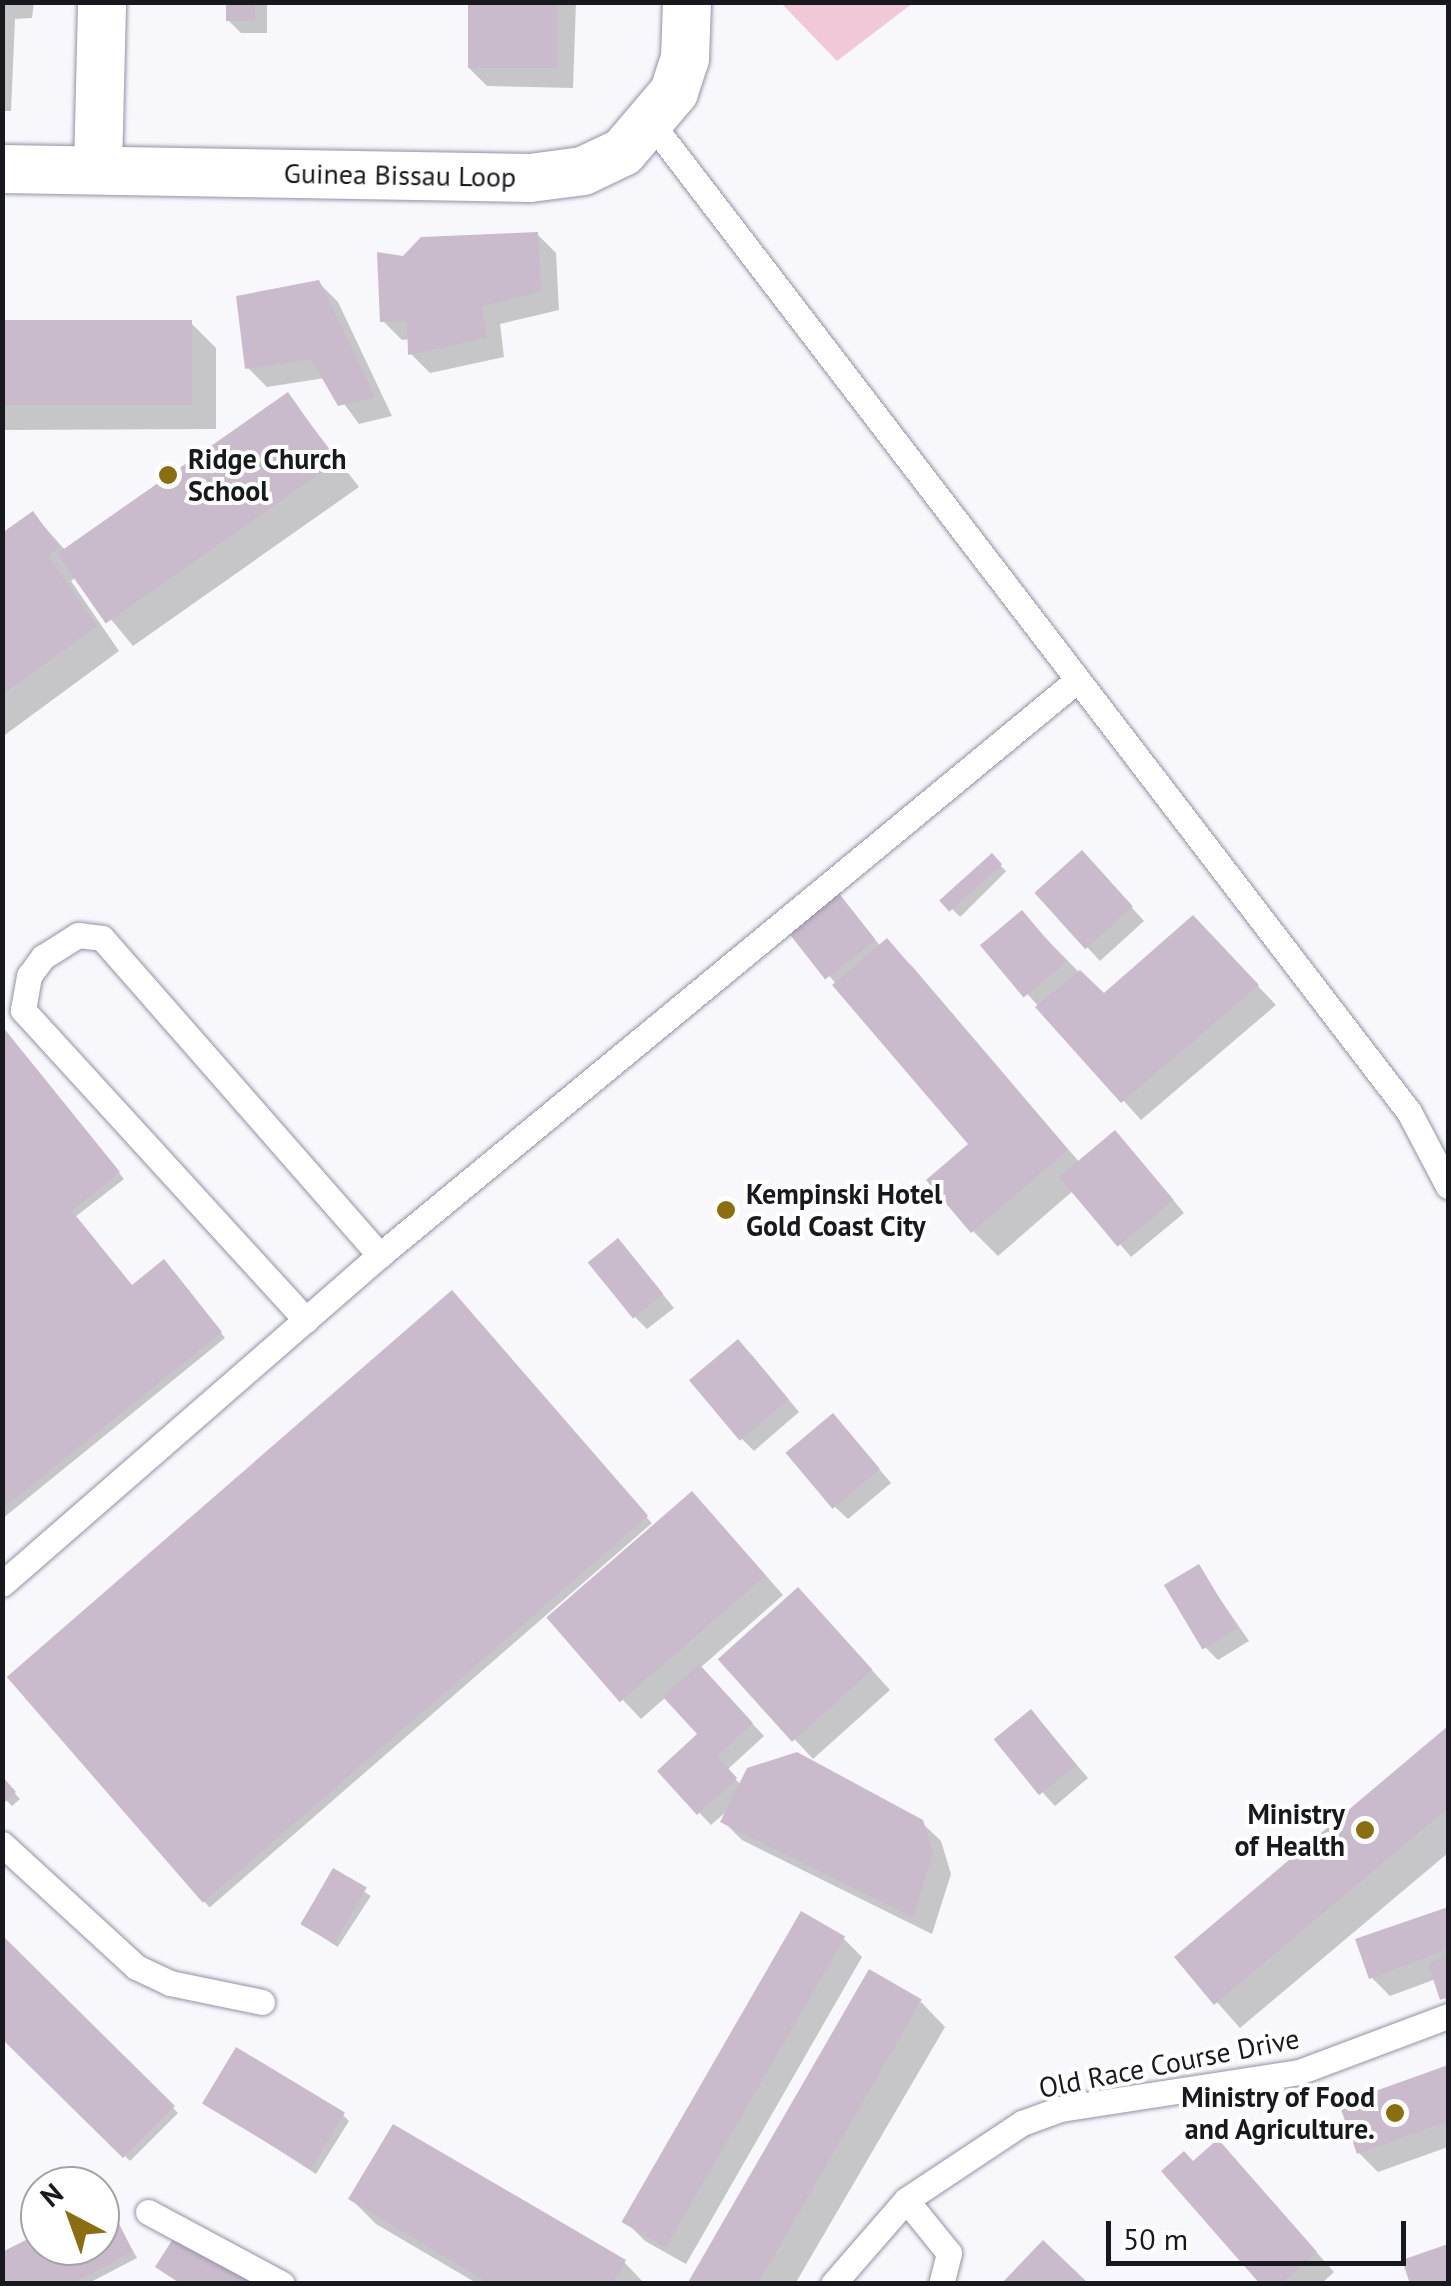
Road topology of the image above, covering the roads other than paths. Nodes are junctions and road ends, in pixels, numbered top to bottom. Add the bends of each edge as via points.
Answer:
1 (102, 2) edge
2 (686, 2) edge
3 (652, 124) junction
4 (2, 169) edge
5 (98, 169) junction
6 (1076, 682) junction
7 (1448, 1186) edge
8 (380, 1255) junction
9 (306, 1320) junction
10 (2, 1584) edge
11 (2, 1844) edge
12 (262, 2002) dead end
13 (1448, 2016) edge
14 (906, 2200) junction
15 (148, 2212) dead end
16 (280, 2283) edge
17 (834, 2284) edge
18 (940, 2284) edge

1 - 5 street
2 - 3 street, Guinea Bissau Loop via 685,59 674,92
3 - 5 street, Guinea Bissau Loop via 624,152 583,171 530,178
3 - 6 lane
4 - 5 street, Guinea Bissau Loop
6 - 7 lane via 1408,1112
6 - 8 lane
8 - 9 lane
8 - 9 lane via 102,938 78,935 43,957 28,976 23,1010
9 - 10 lane
11 - 12 lane via 136,1968 170,1983
13 - 14 lane, Old Race Course Drive via 1298,2072 1060,2108 980,2146
14 - 17 lane, Old Race Course Drive
14 - 18 lane via 949,2253
15 - 16 lane

